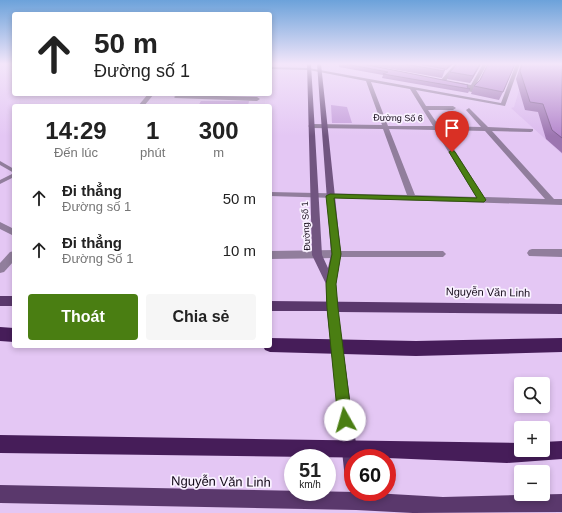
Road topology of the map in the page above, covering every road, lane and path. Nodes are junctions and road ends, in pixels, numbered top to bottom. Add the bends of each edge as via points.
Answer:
1 (310, 88) edge
2 (321, 88) edge
3 (371, 88) edge
4 (412, 88) joint
5 (471, 88) edge
6 (509, 88) edge
7 (149, 96) edge
8 (258, 96) edge
9 (176, 97) dead end
10 (466, 98) junction
11 (143, 104) edge
12 (424, 108) junction
13 (453, 108) dead end
14 (469, 110) dead end
15 (311, 126) junction
16 (323, 126) junction
17 (387, 127) junction
18 (437, 128) junction
19 (485, 129) junction
20 (531, 130) dead end
21 (0, 163) edge
22 (12, 170) edge
23 (12, 176) edge
24 (0, 182) edge
25 (272, 194) edge
26 (314, 195) junction
27 (330, 196) junction
28 (412, 198) junction
29 (482, 200) junction
30 (552, 202) junction
31 (562, 202) edge
32 (0, 225) edge
33 (12, 232) edge
34 (532, 252) dead end
35 (562, 253) edge
36 (336, 254) junction
37 (443, 254) dead end
38 (272, 255) edge
39 (317, 255) junction
40 (12, 257) edge
41 (0, 269) edge
42 (331, 284) junction
43 (0, 301) edge
44 (12, 301) edge
45 (272, 306) edge
46 (332, 308) junction
47 (562, 309) edge
48 (0, 334) edge
49 (12, 335) edge
50 (272, 345) edge
51 (562, 345) edge
52 (336, 348) junction
53 (0, 444) edge
54 (349, 449) joint
55 (396, 450) edge
56 (562, 450) edge
57 (0, 494) edge
58 (344, 497) edge
59 (383, 501) edge
60 (562, 503) edge
61 (443, 510) edge

1 - 15 street, Đường Số 1
2 - 16 street
3 - 17 street
4 - 10 street
4 - 12 street
5 - 10 street
6 - 10 street via 503,105
7 - 11 street
8 - 9 street via 195,100
12 - 13 street
12 - 18 street
14 - 19 street
15 - 16 street, Đường Số 6
15 - 26 street, Đường Số 1
16 - 17 street, Đường Số 6
16 - 27 street
17 - 18 street, Đường Số 6
17 - 28 street
18 - 19 street, Đường Số 6
18 - 29 street
19 - 20 street, Đường Số 6
19 - 30 street
21 - 22 lane
23 - 24 lane
25 - 26 street
26 - 27 street
26 - 39 street, Đường Số 1
27 - 28 street
27 - 36 street
28 - 29 street
29 - 30 street
30 - 31 street
32 - 33 street
34 - 35 street
36 - 37 lane
36 - 39 street
36 - 42 street
38 - 39 street
39 - 42 street, Đường Số 1
40 - 41 street
42 - 46 street
43 - 44 main road
45 - 46 main road, Nguyễn Văn Linh
46 - 47 main road, Nguyễn Văn Linh
46 - 52 main road
48 - 49 highway
50 - 52 highway
51 - 52 highway via 495,348
52 - 54 main road
53 - 54 highway
55 - 56 highway via 507,453
57 - 58 main road, Nguyễn Văn Linh
59 - 61 main road, Nguyễn Văn Linh
60 - 61 main road, Nguyễn Văn Linh

